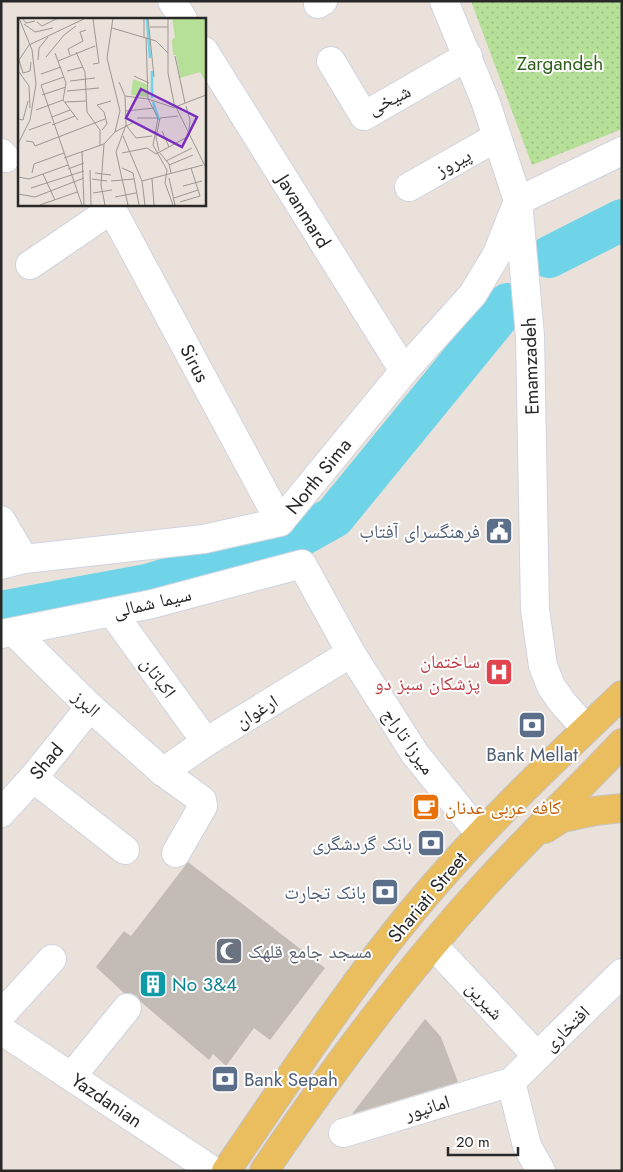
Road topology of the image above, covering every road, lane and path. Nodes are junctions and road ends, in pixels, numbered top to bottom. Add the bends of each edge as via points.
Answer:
1 (172, 1) edge
2 (444, 1) edge
3 (182, 18) edge
4 (205, 54) edge
5 (468, 56) junction
6 (332, 61) dead end
7 (497, 138) junction
8 (622, 151) edge
9 (409, 187) dead end
10 (518, 201) junction
11 (110, 206) edge
12 (30, 266) dead end
13 (404, 371) junction
14 (1, 520) edge
15 (280, 522) junction
16 (13, 562) edge
17 (302, 564) joint
18 (112, 612) junction
19 (7, 633) edge
20 (351, 653) junction
21 (90, 707) junction
22 (617, 709) edge
23 (586, 729) junction
24 (206, 742) junction
25 (619, 752) edge
26 (163, 772) junction
27 (32, 778) junction
28 (622, 808) edge
29 (1, 813) edge
30 (480, 834) junction
31 (529, 839) junction
32 (125, 850) dead end
33 (176, 853) dead end
34 (434, 944) junction
35 (52, 959) dead end
36 (622, 973) edge
37 (126, 1008) dead end
38 (1, 1015) edge
39 (1, 1030) edge
40 (537, 1056) junction
41 (72, 1076) junction
42 (511, 1082) junction
43 (343, 1133) dead end
44 (213, 1171) edge
45 (226, 1171) edge
46 (264, 1171) edge
47 (541, 1171) edge

1 - 3 street
2 - 5 street, Emamzadeh
4 - 13 street, Javanmard
5 - 6 street, شیخی via 364,116
5 - 7 street, Emamzadeh
7 - 9 street, پیروز
7 - 10 street, Emamzadeh
8 - 10 street
10 - 13 street, North Sima via 497,254 473,294
10 - 23 street, Emamzadeh via 530,336 535,609 544,666 551,686
11 - 12 street
11 - 15 street, Sirus
13 - 15 street, North Sima
14 - 16 street
15 - 16 street, North Sima via 204,539
17 - 18 street, سیما شمالی
17 - 20 street, میرزا تاراج
18 - 19 street, سیما شمالی
18 - 24 street, اکباتان
19 - 21 street, البرز
20 - 24 street, ارغوان
20 - 30 street, میرزا تاراج via 415,754
21 - 26 street, البرز
21 - 27 street, Shad
22 - 23 main road, Shariati Street
23 - 25 main road
23 - 30 main road, Shariati Street
24 - 26 street, ارغوان
25 - 31 main road, Shariati Street
26 - 33 street, البرز via 203,802
27 - 29 street, Shad
27 - 32 street
28 - 31 main road via 562,818
30 - 45 main road, Shariati Street via 370,964
31 - 34 main road, Shariati Street
34 - 40 street, شیرین
34 - 46 main road, Shariati Street via 398,986
35 - 38 street
36 - 40 street, افتخاری
37 - 41 street
39 - 41 street, Yazdanian
40 - 42 street, افتخاری
41 - 44 street, Yazdanian
42 - 43 street, امانپور
42 - 47 street via 527,1146

